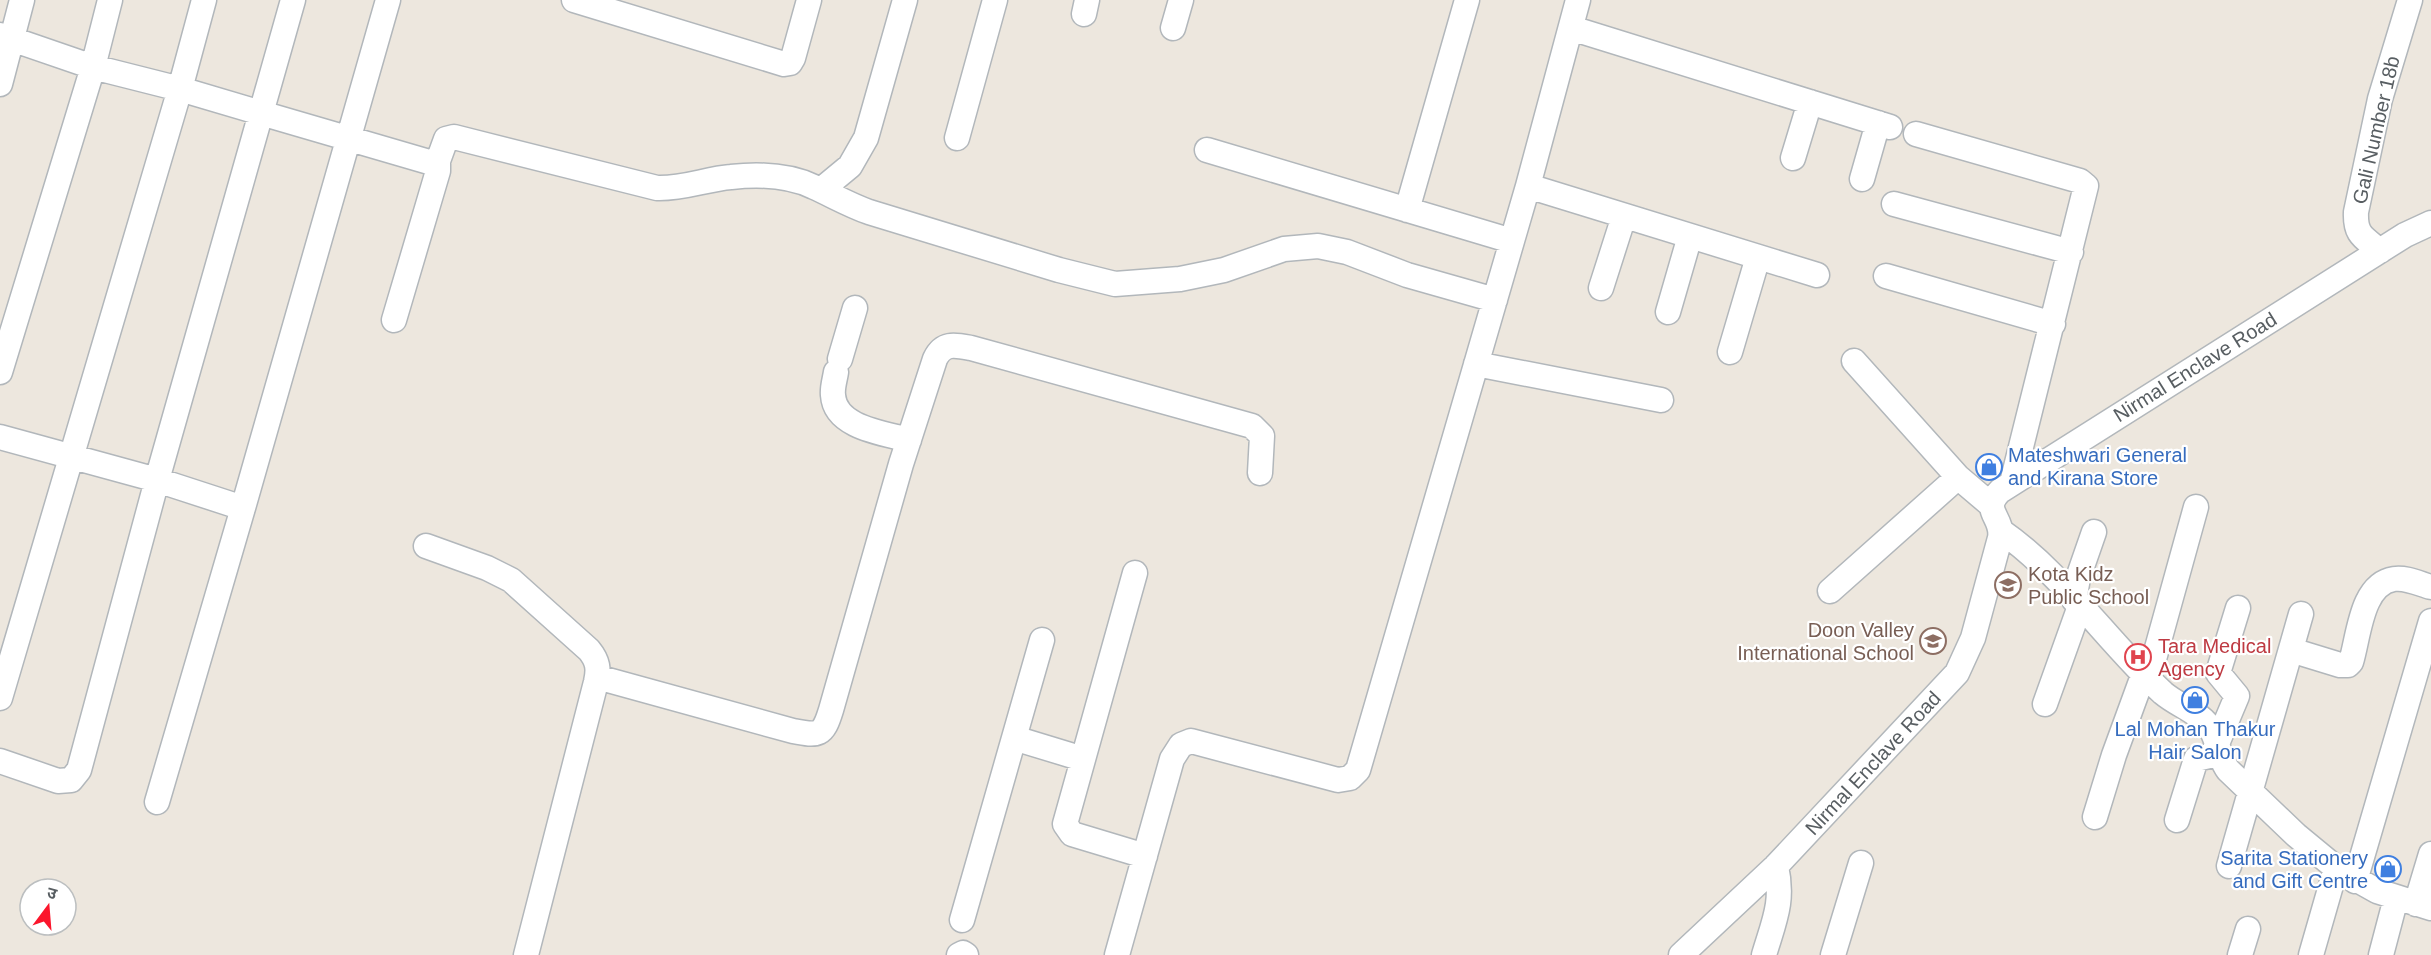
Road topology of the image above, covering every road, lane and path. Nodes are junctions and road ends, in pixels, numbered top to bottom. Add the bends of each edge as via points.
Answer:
1 (22, 0) edge
2 (110, 0) edge
3 (204, 0) edge
4 (293, 0) edge
5 (387, 0) edge
6 (574, 0) edge
7 (809, 0) edge
8 (905, 0) edge
9 (995, 0) edge
10 (1181, 0) edge
11 (1467, 0) edge
12 (1578, 0) edge
13 (2410, 0) edge
14 (1173, 28) dead end
15 (1571, 28) junction
16 (6, 37) edge
17 (93, 67) junction
18 (0, 84) edge
19 (180, 89) junction
20 (1810, 102) junction
21 (261, 113) junction
22 (1916, 134) dead end
23 (957, 138) dead end
24 (348, 140) junction
25 (1207, 150) dead end
26 (1793, 158) dead end
27 (438, 161) junction
28 (1862, 178) dead end
29 (1528, 186) junction
30 (820, 190) junction
31 (1894, 204) dead end
32 (1407, 210) junction
33 (1624, 216) junction
34 (2431, 223) edge
35 (1690, 236) junction
36 (1512, 241) junction
37 (2380, 251) junction
38 (2071, 252) junction
39 (1758, 257) junction
40 (1817, 275) dead end
41 (1886, 276) dead end
42 (1601, 288) dead end
43 (1495, 300) junction
44 (855, 308) dead end
45 (1668, 312) dead end
46 (394, 320) dead end
47 (2053, 324) junction
48 (1730, 352) dead end
49 (1854, 361) dead end
50 (1476, 364) junction
51 (0, 372) edge
52 (1661, 400) dead end
53 (0, 437) edge
54 (909, 440) junction
55 (70, 455) junction
56 (1260, 473) dead end
57 (1958, 477) junction
58 (157, 480) junction
59 (2012, 483) junction
60 (1991, 505) junction
61 (2196, 507) dead end
62 (243, 508) junction
63 (2001, 531) junction
64 (2094, 532) dead end
65 (426, 546) dead end
66 (1135, 573) dead end
67 (2431, 587) edge
68 (1830, 591) dead end
69 (2077, 603) junction
70 (2238, 608) dead end
71 (2301, 614) dead end
72 (2431, 621) edge
73 (1042, 640) dead end
74 (2291, 650) junction
75 (2144, 673) junction
76 (597, 677) junction
77 (0, 698) edge
78 (2045, 704) dead end
79 (1014, 738) junction
80 (2217, 749) junction
81 (1083, 759) junction
82 (0, 761) edge
83 (2251, 793) junction
84 (157, 802) dead end
85 (2095, 818) dead end
86 (2177, 820) dead end
87 (2431, 854) edge
88 (1145, 856) junction
89 (1861, 864) dead end
90 (1776, 866) junction
91 (2229, 866) dead end
92 (2346, 874) junction
93 (2414, 903) edge
94 (962, 920) dead end
95 (2248, 929) dead end
96 (526, 955) edge
97 (959, 955) edge
98 (966, 955) edge
99 (1117, 955) edge
100 (1681, 955) edge
101 (1764, 955) edge
102 (1833, 955) edge
103 (2240, 955) edge
104 (2311, 955) edge
105 (2381, 955) edge

1 - 16 street
2 - 17 street
3 - 19 street
4 - 21 street
5 - 24 street
6 - 7 street via 784,64 793,58
8 - 30 street via 866,138 850,166
9 - 23 street
10 - 14 street
11 - 32 street
12 - 15 street
13 - 37 street, Gali Number 18b via 2380,99 2356,213 2359,233
15 - 20 street
15 - 29 street
16 - 17 street
16 - 18 street
17 - 19 street
17 - 51 street
19 - 21 street
19 - 55 street
20 - 26 street
20 - 28 street via 1884,125
21 - 24 street
21 - 58 street
22 - 38 street via 2084,184 2087,190
24 - 27 street via 429,162
24 - 62 street
25 - 32 street
27 - 30 street via 446,139 454,137 657,188 760,175
27 - 46 street
29 - 33 street
29 - 36 street
30 - 43 street via 869,212 1115,284 1180,279 1224,270 1284,249 1318,246
31 - 38 street
32 - 36 street
33 - 35 street
33 - 42 street
34 - 37 street, Nirmal Enclave Road
35 - 39 street
35 - 45 street
36 - 43 street
37 - 59 street, Nirmal Enclave Road
38 - 47 street
39 - 40 street
39 - 48 street
41 - 47 street
43 - 50 street
44 - 54 street via 838,366 834,403 843,416 856,424
47 - 59 street
49 - 57 street
50 - 52 street
50 - 88 street via 1358,770 1350,778 1338,780 1186,742 1172,759
53 - 55 street
54 - 56 street via 934,359 950,345 1252,426 1262,436
54 - 76 street via 822,731 794,731
55 - 58 street
55 - 77 street
57 - 60 street
57 - 68 street
58 - 62 street
58 - 82 street via 78,774 71,780 58,781
59 - 60 street, Nirmal Enclave Road via 1996,495
60 - 63 street
61 - 75 street via 2154,659
62 - 84 street
63 - 69 street via 2023,546
63 - 90 street, Nirmal Enclave Road via 1973,638 1957,673
64 - 69 street via 2078,578
65 - 76 street via 487,568 516,584 590,650 597,661
66 - 81 street
67 - 74 street via 2394,579 2377,588 2366,608 2348,665
69 - 75 street
69 - 78 street
70 - 80 street via 2218,673 2237,696
71 - 74 street
72 - 92 street
73 - 79 street
74 - 83 street
75 - 80 street via 2164,694 2205,721 2215,736
75 - 85 street
76 - 96 street
79 - 81 street
79 - 94 street
80 - 83 street via 2228,770
80 - 86 street via 2196,759
81 - 88 street via 1065,824 1068,830
83 - 91 street
83 - 92 street
87 - 93 street
88 - 99 street
89 - 102 street
90 - 100 street, Nirmal Enclave Road
90 - 101 street via 1780,901
92 - 93 street
92 - 104 street
93 - 105 street
95 - 103 street
97 - 98 street

